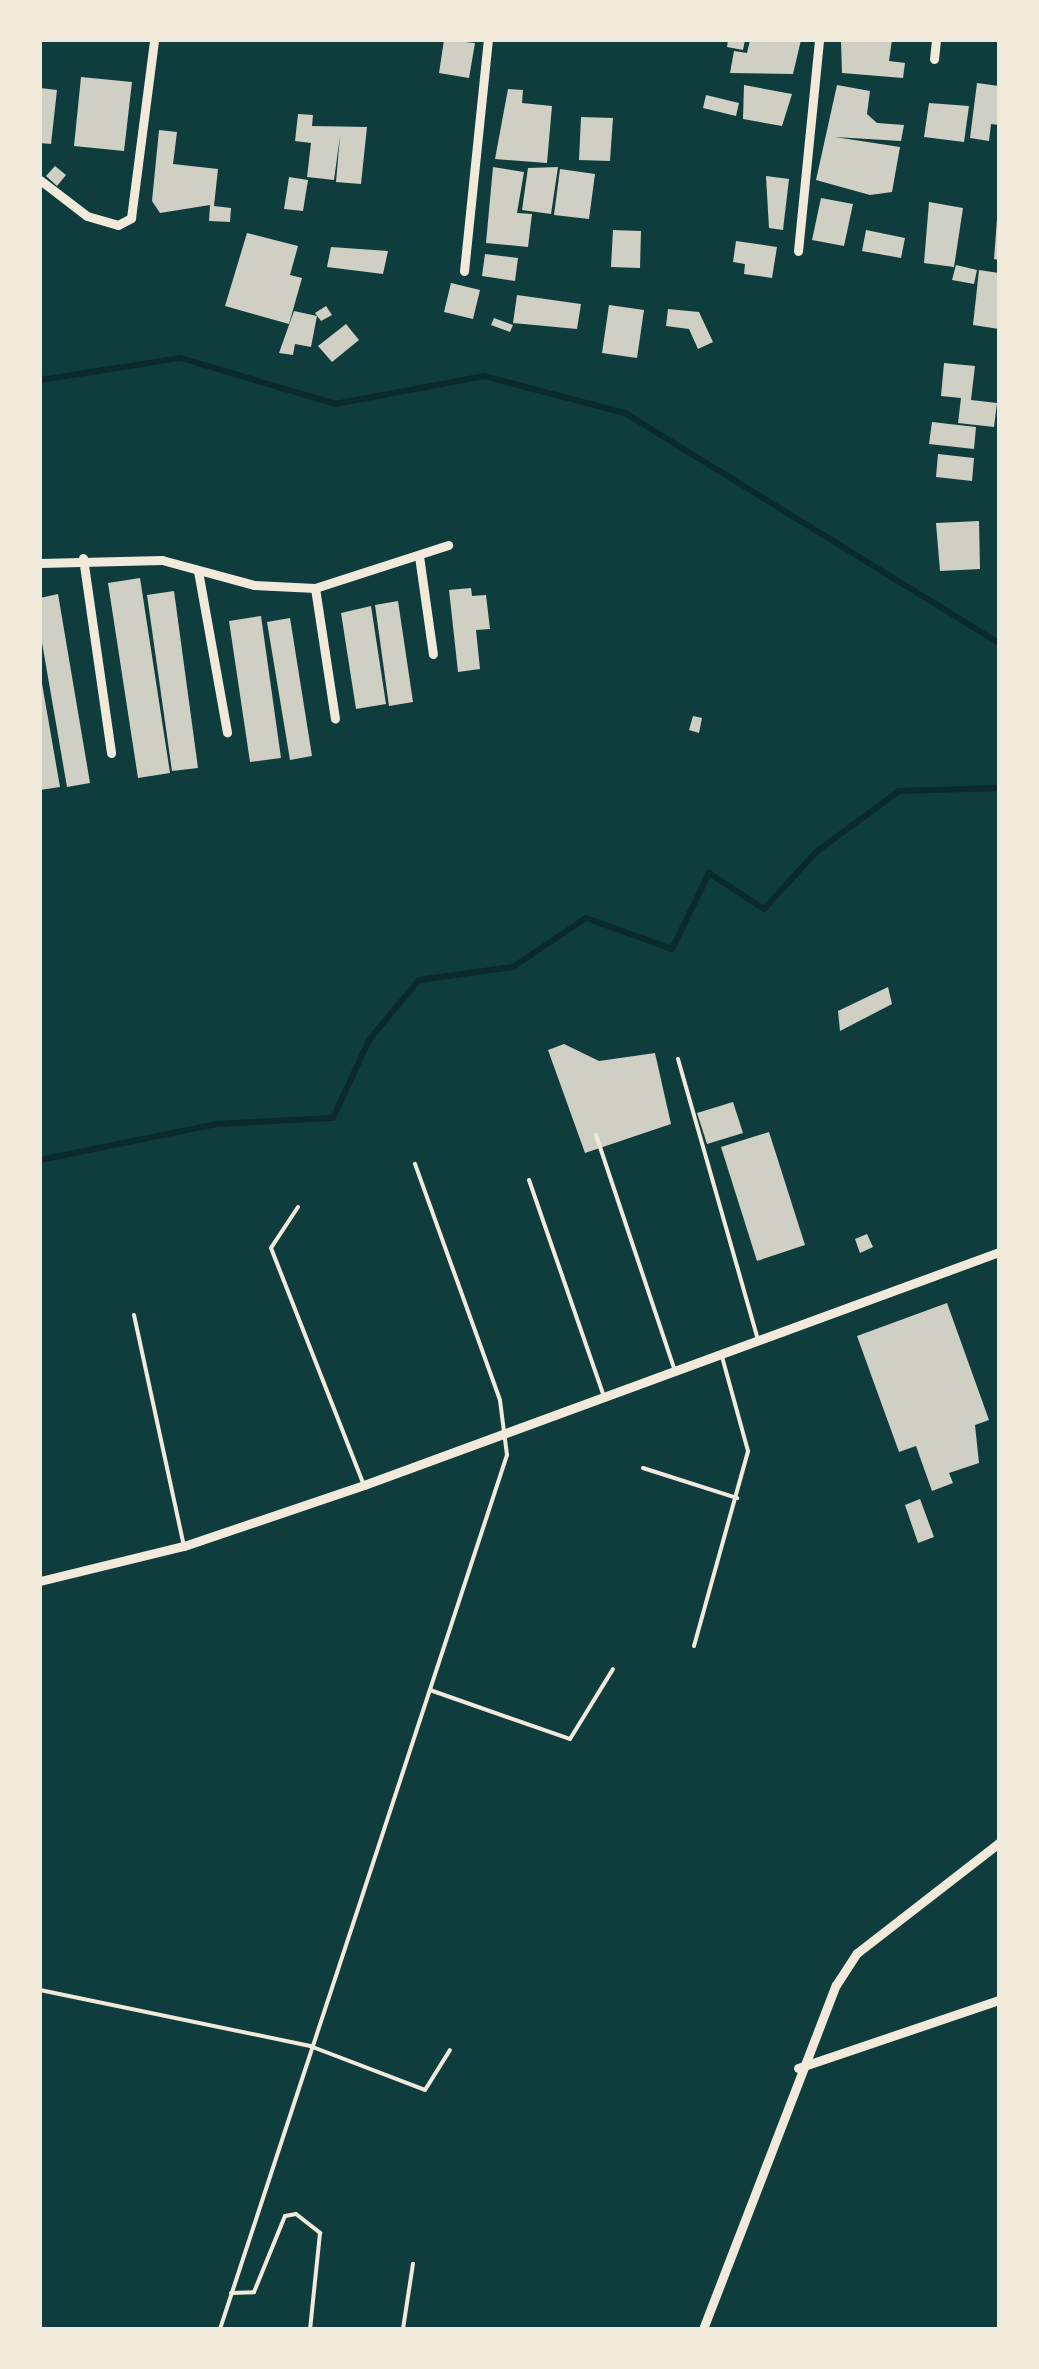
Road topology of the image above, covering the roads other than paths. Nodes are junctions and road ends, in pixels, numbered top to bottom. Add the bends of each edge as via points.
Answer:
1 (154, 40) edge
2 (488, 40) edge
3 (820, 40) edge
4 (936, 40) edge
5 (934, 59) dead end
6 (40, 180) edge
7 (798, 252) dead end
8 (464, 270) dead end
9 (448, 545) dead end
10 (419, 556) junction
11 (83, 558) junction
12 (40, 563) edge
13 (198, 571) junction
14 (315, 588) junction
15 (433, 654) dead end
16 (335, 718) dead end
17 (227, 732) dead end
18 (111, 754) dead end
19 (678, 1059) dead end
20 (596, 1135) dead end
21 (415, 1164) dead end
22 (529, 1180) dead end
23 (298, 1207) dead end
24 (999, 1252) edge
25 (134, 1315) dead end
26 (758, 1340) junction
27 (722, 1354) junction
28 (675, 1370) junction
29 (604, 1396) junction
30 (503, 1434) junction
31 (643, 1468) dead end
32 (364, 1485) junction
33 (738, 1498) junction
34 (184, 1546) junction
35 (40, 1581) edge
36 (694, 1646) dead end
37 (613, 1669) dead end
38 (430, 1690) junction
39 (999, 1843) edge
40 (40, 1990) edge
41 (999, 2000) edge
42 (310, 2046) junction
43 (450, 2050) dead end
44 (798, 2068) junction
45 (413, 2264) dead end
46 (232, 2293) junction
47 (220, 2329) edge
48 (310, 2329) edge
49 (402, 2329) edge
50 (703, 2329) edge

1 - 6 street via 130,218 118,224 87,216
2 - 8 street
3 - 7 street
4 - 5 street
9 - 10 street
10 - 14 street
10 - 15 street
11 - 12 street
11 - 13 street via 162,560
11 - 18 street
13 - 14 street
13 - 17 street
14 - 16 street
19 - 26 lane
20 - 28 lane
21 - 30 lane via 500,1400
22 - 29 lane
23 - 32 lane via 271,1248
24 - 26 street
25 - 34 lane
26 - 27 street
27 - 28 street
27 - 33 lane via 746,1433
28 - 29 street
29 - 30 street
30 - 32 street
30 - 38 lane via 500,1479
31 - 33 lane
32 - 34 street
33 - 36 lane
34 - 35 street
37 - 38 lane via 570,1739
38 - 42 lane
39 - 44 street via 857,1953
40 - 42 lane
41 - 44 street
42 - 43 lane via 425,2090
42 - 46 lane
44 - 50 street
45 - 49 lane
46 - 47 lane
46 - 48 lane via 254,2292 285,2216 296,2214 320,2233

